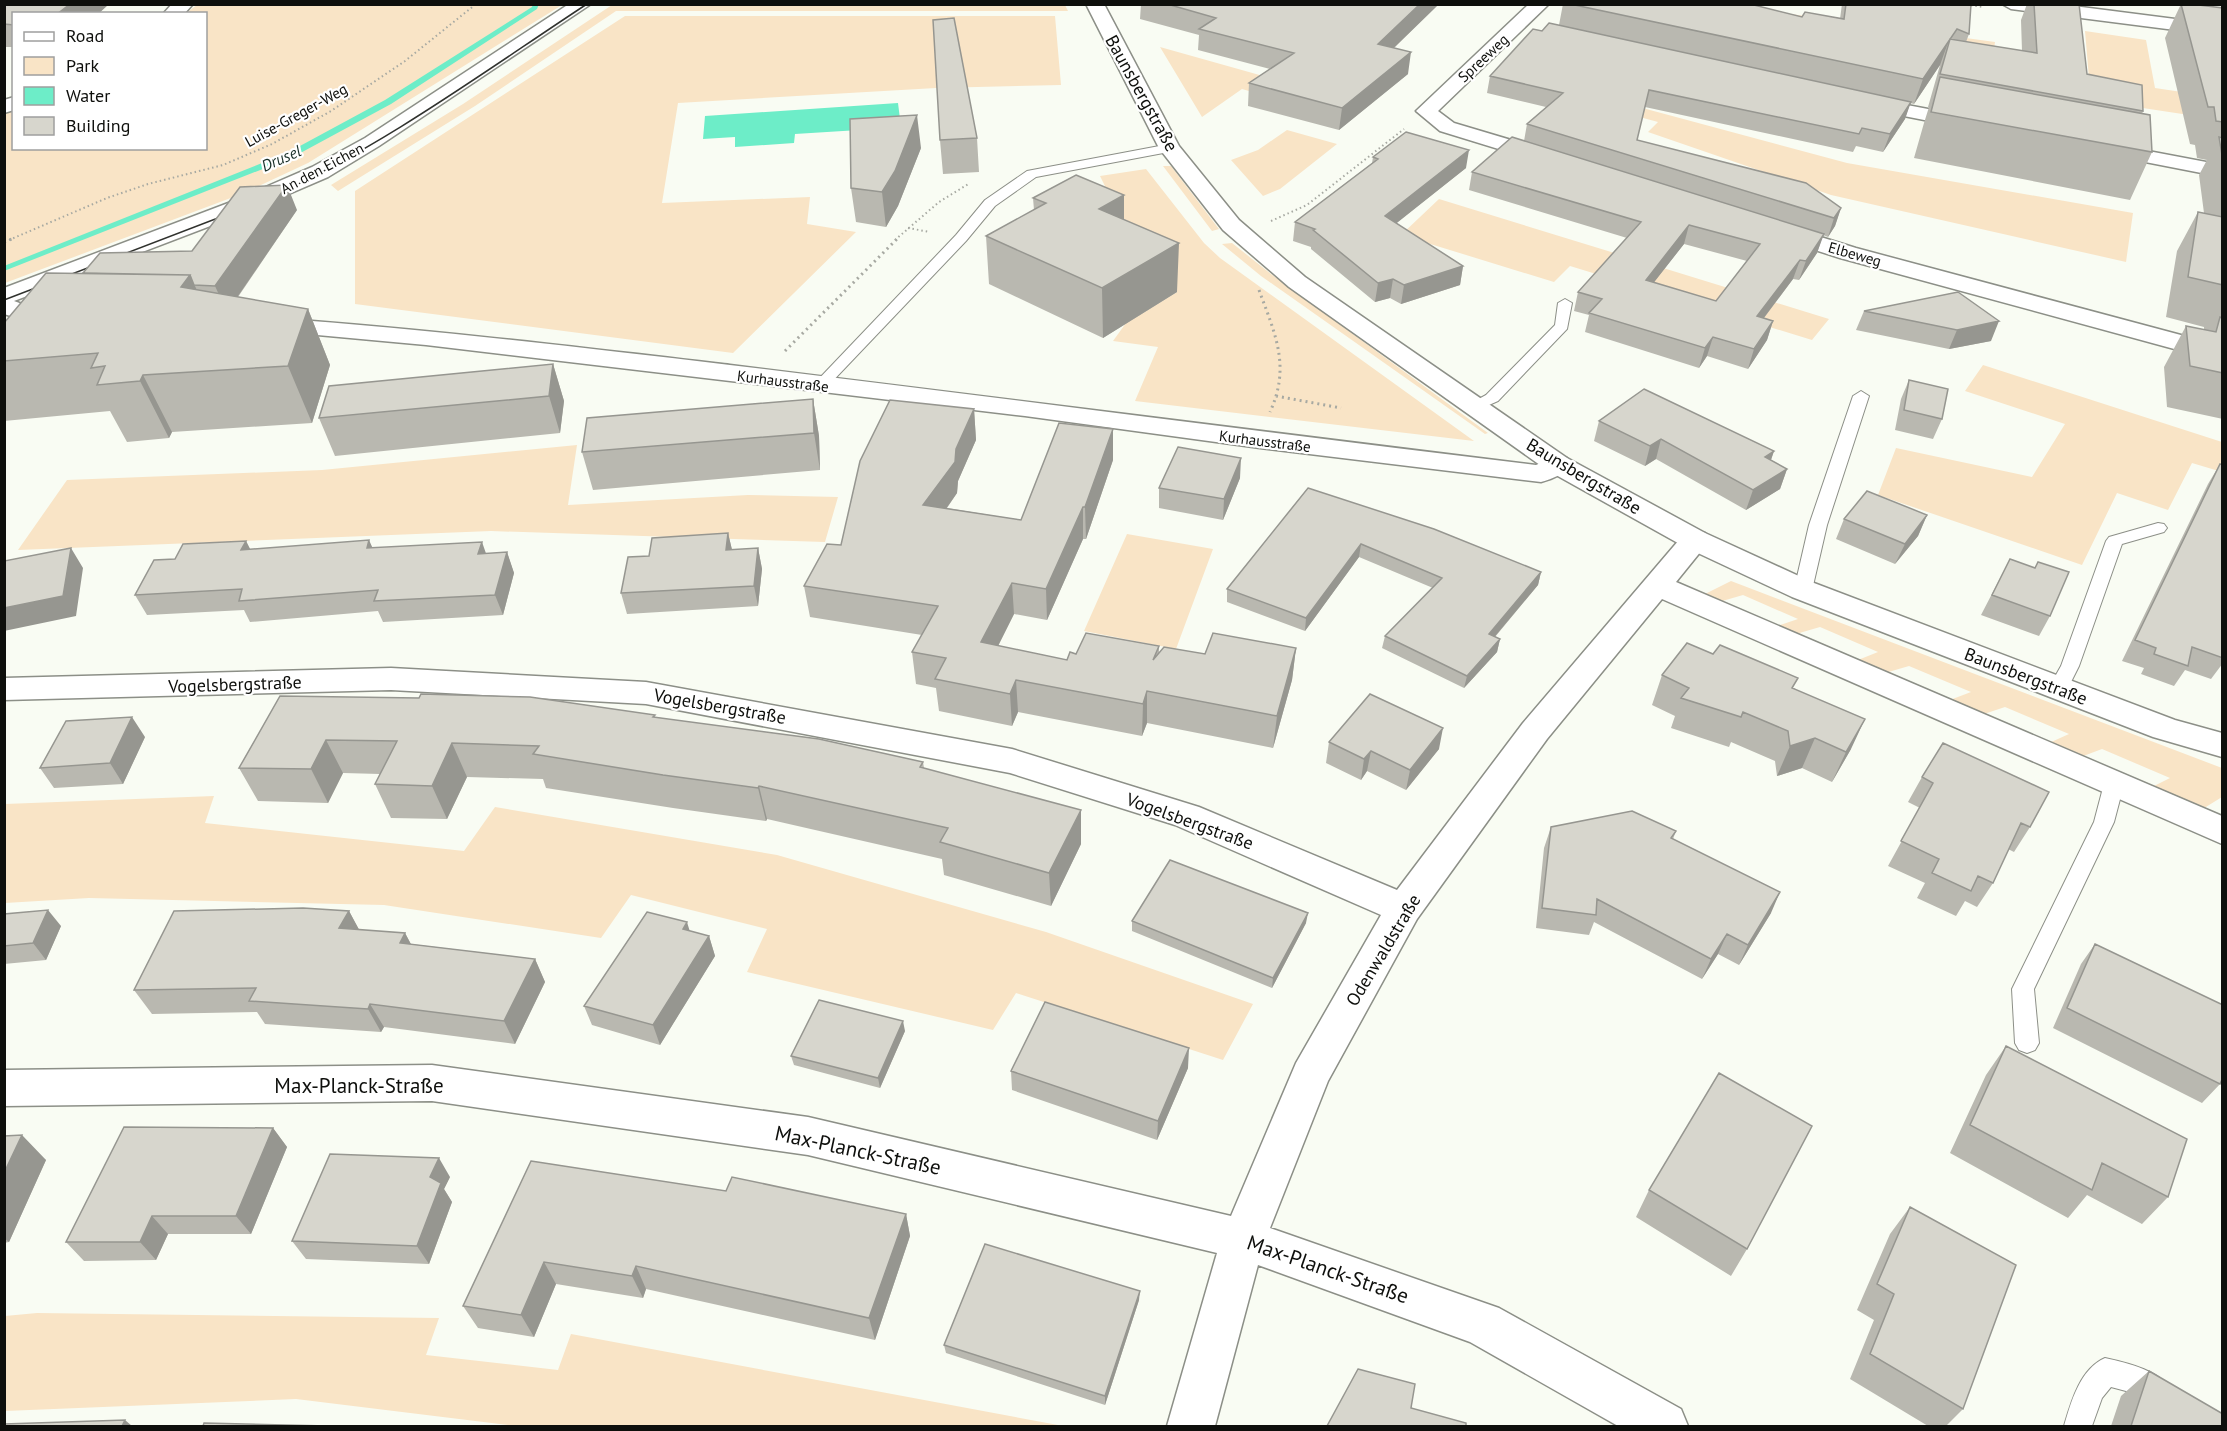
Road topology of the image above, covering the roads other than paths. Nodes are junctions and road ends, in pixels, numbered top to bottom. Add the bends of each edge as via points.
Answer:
1 (582, 4) edge
2 (1095, 4) edge
3 (1540, 4) edge
4 (2011, 4) edge
5 (1517, 26) junction
6 (1540, 31) edge
7 (2223, 31) edge
8 (1846, 99) edge
9 (1987, 126) edge
10 (2081, 144) edge
11 (1170, 148) junction
12 (1573, 166) edge
13 (2223, 171) edge
14 (1756, 224) edge
15 (4, 297) edge
16 (1565, 303) dead end
17 (4, 306) edge
18 (86, 319) edge
19 (249, 324) edge
20 (2223, 354) edge
21 (821, 385) junction
22 (1861, 396) dead end
23 (1474, 406) junction
24 (1557, 464) junction
25 (2158, 528) dead end
26 (1695, 540) junction
27 (1656, 585) junction
28 (1803, 590) junction
29 (4, 689) edge
30 (2058, 689) junction
31 (2223, 745) edge
32 (2114, 784) junction
33 (2223, 831) edge
34 (1404, 909) junction
35 (2027, 1043) dead end
36 (4, 1088) edge
37 (1243, 1239) junction
38 (2185, 1409) edge
39 (1191, 1426) edge
40 (1664, 1426) edge
41 (2078, 1426) edge

1 - 15 street, An den Eichen via 320,172
2 - 11 street, Baunsbergstraße
3 - 5 street, Spreeweg
4 - 7 street
5 - 6 street
5 - 12 street, Spreeweg via 1426,111 1447,127
8 - 9 street
10 - 13 street
11 - 21 lane via 1032,174 990,203
11 - 23 street, Baunsbergstraße via 1238,233 1297,282
14 - 20 street, Elbeweg via 1848,253
16 - 23 lane via 1562,326 1492,398
17 - 18 street via 39,318
19 - 21 street, Kurhausstraße via 426,337
21 - 24 street, Kurhausstraße via 1541,474
22 - 28 lane via 1818,525
23 - 24 street, Baunsbergstraße
24 - 26 street, Baunsbergstraße
25 - 30 lane via 2115,541
26 - 27 street, Odenwaldstraße
26 - 28 street, Baunsbergstraße
27 - 32 street
27 - 34 street, Odenwaldstraße via 1535,730
28 - 30 street, Baunsbergstraße
29 - 34 street, Vogelsbergstraße via 391,679 646,693 1012,761 1186,816
30 - 31 street, Baunsbergstraße via 2165,729
32 - 33 street
32 - 35 lane via 2104,822 2023,989
34 - 37 street, Odenwaldstraße via 1310,1076
36 - 37 street, Max-Planck-Straße via 432,1083 808,1136
37 - 39 street, Odenwaldstraße
37 - 40 street, Max-Planck-Straße via 1483,1324
38 - 41 lane via 2131,1378 2105,1372 2091,1390

